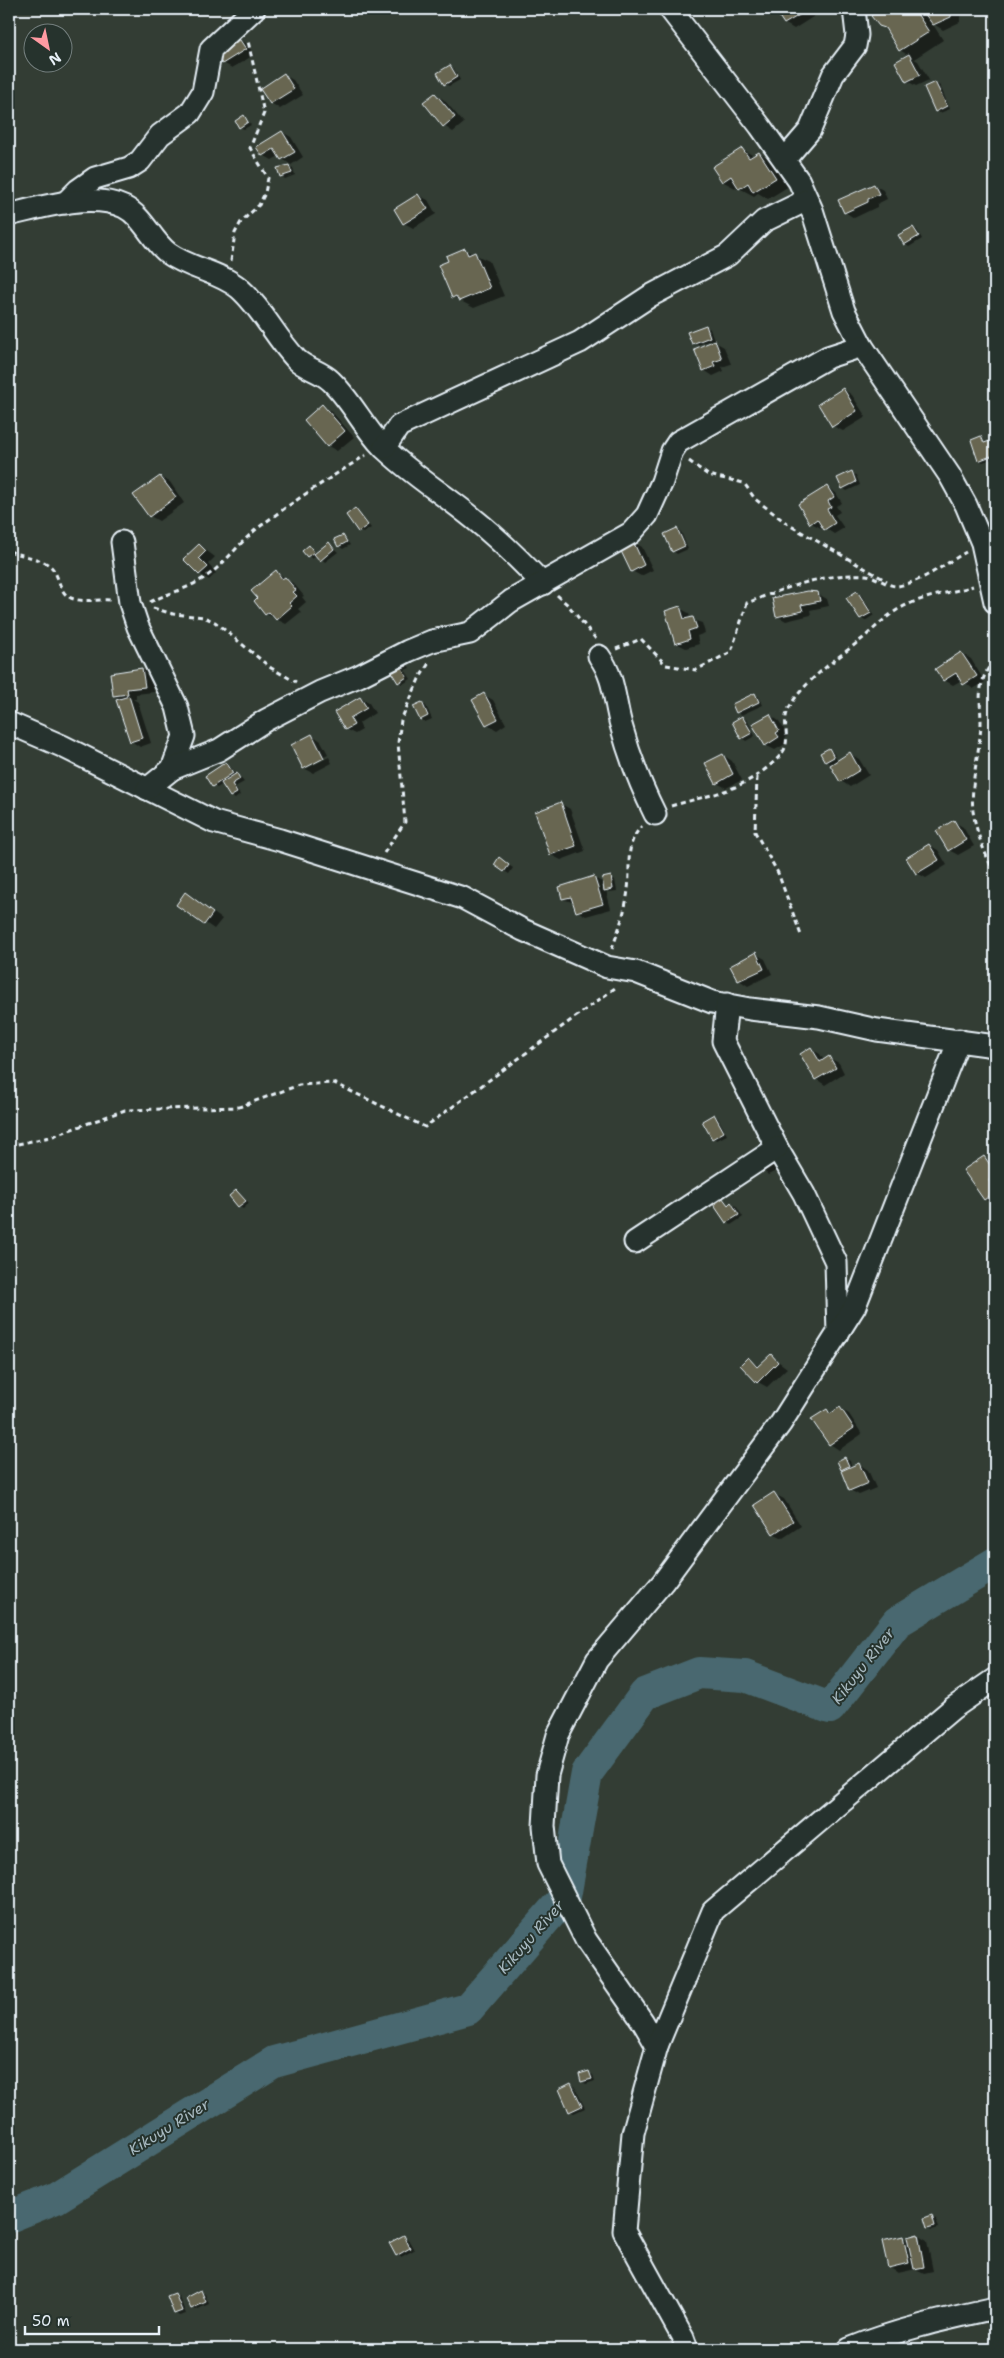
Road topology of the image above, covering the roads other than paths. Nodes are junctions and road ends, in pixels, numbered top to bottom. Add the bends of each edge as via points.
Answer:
1 (670, 9) edge
2 (854, 9) edge
3 (248, 15) edge
4 (785, 159) junction
5 (807, 200) junction
6 (65, 203) junction
7 (9, 216) edge
8 (862, 346) junction
9 (383, 446) junction
10 (122, 542) dead end
11 (543, 584) junction
12 (995, 602) edge
13 (603, 655) road end
14 (9, 723) edge
15 (172, 769) junction
16 (148, 789) junction
17 (655, 814) road end
18 (727, 1004) junction
19 (959, 1040) junction
20 (995, 1046) edge
21 (777, 1148) junction
22 (634, 1242) dead end
23 (838, 1334) junction
24 (995, 1679) edge
25 (657, 2046) junction
26 (995, 2308) edge
27 (687, 2349) edge
28 (849, 2349) edge

1 - 4 street
2 - 4 street via 855,46 833,74 810,130
3 - 6 street via 211,49 203,92 190,113 160,135 140,161 129,168 95,178
4 - 5 street
5 - 8 street via 844,311
5 - 9 street via 764,221 728,255 650,296 580,342 399,426
6 - 7 street
6 - 9 street via 88,201 124,207 176,259 239,288 296,359 329,378 340,390
8 - 11 street via 828,356 693,432 676,445 647,515 631,533
8 - 12 street via 966,505 982,543
9 - 11 street via 474,519
10 - 15 street via 130,603 138,627 177,707 184,736
11 - 15 street via 511,601 470,633 424,644 320,692 266,720 219,750
13 - 17 street via 640,784
14 - 16 street
15 - 16 street
16 - 18 street via 214,822 463,898 523,930 606,967 636,972 712,1002
18 - 19 street via 820,1017 877,1030
18 - 21 street via 723,1041
19 - 20 street
19 - 23 street via 859,1297
21 - 22 street
21 - 23 street via 804,1194 836,1262
23 - 25 street via 782,1424 663,1582 597,1660 558,1734 547,1774 544,1826 548,1864 586,1940
24 - 25 street via 952,1708 712,1911
25 - 27 street via 633,2133 624,2231
26 - 28 street via 868,2341

